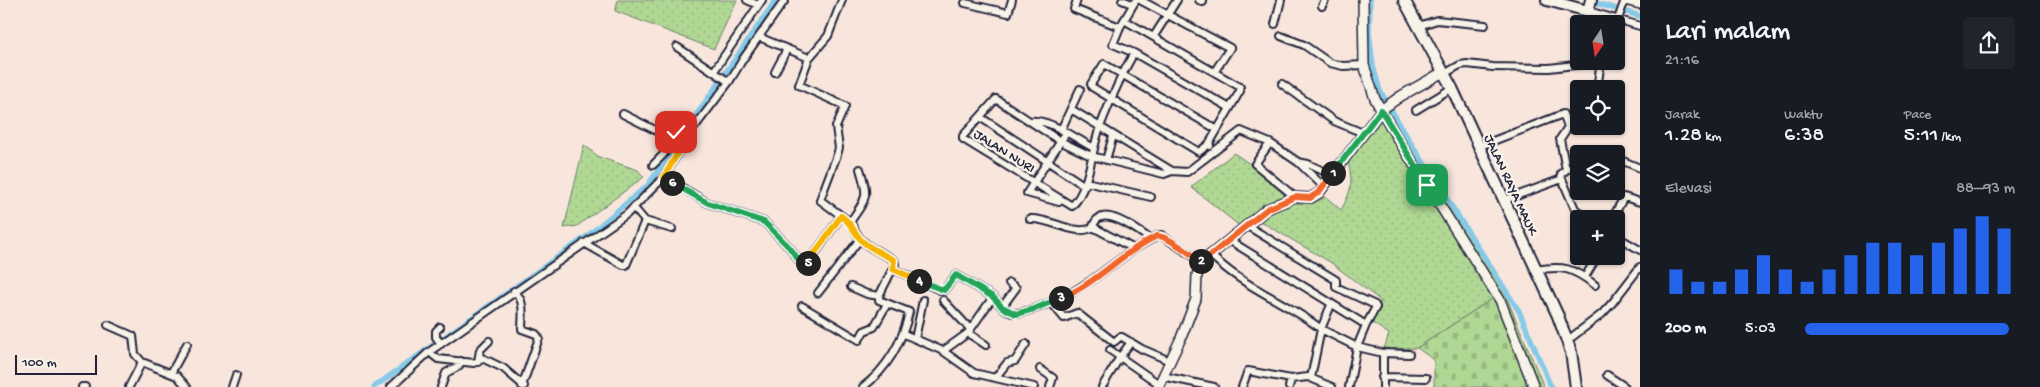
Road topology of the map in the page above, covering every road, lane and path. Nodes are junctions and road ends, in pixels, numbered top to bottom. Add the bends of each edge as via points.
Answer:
1 (747, 0) edge
2 (785, 0) edge
3 (842, 0) edge
4 (1012, 0) edge
5 (1077, 0) edge
6 (1122, 0) edge
7 (1177, 0) edge
8 (1281, 0) edge
9 (1363, 0) edge
10 (1404, 0) edge
11 (1547, 0) edge
12 (1143, 1) edge
13 (760, 2) edge
14 (1134, 2) edge
15 (965, 3) dead end
16 (1624, 3) edge
17 (1640, 4) edge
18 (1589, 6) edge
19 (1168, 14) junction
20 (1607, 15) edge
21 (1619, 15) edge
22 (1124, 20) junction
23 (1625, 22) edge
24 (1275, 24) dead end
25 (1485, 25) dead end
26 (1419, 26) junction
27 (1640, 26) edge
28 (1120, 27) junction
29 (1154, 36) junction
30 (1281, 36) dead end
31 (759, 38) junction
32 (677, 47) dead end
33 (787, 49) junction
34 (1134, 53) junction
35 (810, 58) junction
36 (1364, 65) junction
37 (1570, 66) edge
38 (1215, 71) junction
39 (715, 72) junction
40 (775, 72) dead end
41 (1443, 73) junction
42 (1121, 76) junction
43 (727, 81) junction
44 (1282, 84) dead end
45 (1452, 88) junction
46 (1080, 89) dead end
47 (1112, 99) junction
48 (1230, 108) junction
49 (1071, 109) junction
50 (1383, 109) junction
51 (1416, 110) dead end
52 (623, 114) dead end
53 (980, 117) junction
54 (1031, 121) junction
55 (1100, 127) junction
56 (1568, 127) joint
57 (1216, 129) junction
58 (1063, 132) junction
59 (1363, 133) junction
60 (683, 135) junction
61 (1113, 136) junction
62 (673, 139) junction
63 (1060, 141) junction
64 (1209, 144) junction
65 (1270, 144) junction
66 (1480, 146) junction
67 (1094, 148) junction
68 (1214, 151) junction
69 (1199, 152) junction
70 (1091, 156) junction
71 (1206, 157) junction
72 (1106, 160) junction
73 (1047, 161) junction
74 (1298, 162) junction
75 (1625, 162) edge
76 (653, 165) dead end
77 (1570, 168) edge
78 (1640, 168) edge
79 (860, 169) dead end
80 (1566, 170) junction
81 (1172, 171) junction
82 (1332, 175) junction
83 (664, 177) junction
84 (1562, 179) junction
85 (1034, 183) junction
86 (1085, 184) junction
87 (1324, 187) junction
88 (1047, 195) junction
89 (1151, 197) dead end
90 (1295, 197) junction
91 (1505, 200) junction
92 (1640, 202) edge
93 (634, 208) junction
94 (1576, 210) edge
95 (1617, 210) edge
96 (841, 216) junction
97 (1030, 219) dead end
98 (645, 220) junction
99 (850, 222) junction
100 (1246, 225) junction
101 (1093, 226) junction
102 (672, 229) dead end
103 (1150, 239) junction
104 (860, 240) junction
105 (1229, 240) junction
106 (1625, 241) edge
107 (584, 242) junction
108 (1134, 249) junction
109 (1640, 250) edge
110 (1210, 254) junction
111 (1202, 262) junction
112 (1592, 265) edge
113 (1640, 267) edge
114 (893, 269) junction
115 (1536, 270) junction
116 (1585, 277) junction
117 (1020, 282) dead end
118 (1008, 283) dead end
119 (1595, 285) dead end
120 (851, 287) dead end
121 (1016, 288) junction
122 (514, 291) junction
123 (818, 293) dead end
124 (879, 296) junction
125 (993, 297) junction
126 (923, 300) dead end
127 (942, 300) dead end
128 (1051, 302) junction
129 (887, 304) junction
130 (1331, 305) junction
131 (802, 306) dead end
132 (1002, 307) junction
133 (108, 325) dead end
134 (1366, 325) junction
135 (440, 327) dead end
136 (1321, 329) junction
137 (969, 331) junction
138 (904, 334) junction
139 (915, 339) junction
140 (489, 340) dead end
141 (1568, 340) junction
142 (439, 341) junction
143 (1131, 342) junction
144 (187, 344) dead end
145 (1026, 344) dead end
146 (986, 345) dead end
147 (1357, 347) junction
148 (1110, 350) dead end
149 (943, 351) junction
150 (430, 352) junction
151 (1383, 354) junction
152 (1409, 354) dead end
153 (1120, 357) junction
154 (462, 361) junction
155 (1170, 361) junction
156 (142, 362) junction
157 (478, 362) junction
158 (1040, 369) dead end
159 (171, 373) junction
160 (236, 375) dead end
161 (1607, 375) dead end
162 (996, 377) junction
163 (1382, 377) junction
164 (1310, 378) junction
165 (1426, 378) dead end
166 (1291, 380) junction
167 (1160, 382) edge
168 (524, 386) edge
169 (129, 387) edge
170 (187, 387) edge
171 (232, 387) edge
172 (390, 387) edge
173 (441, 387) edge
174 (862, 387) edge
175 (1030, 387) edge
176 (1050, 387) edge
177 (1102, 387) edge
178 (1214, 387) edge
179 (1242, 387) edge
180 (1289, 387) edge
181 (1331, 387) edge
182 (1349, 387) edge
183 (1383, 387) edge
184 (1534, 387) edge
185 (1576, 387) edge
186 (1625, 387) edge

1 - 13 street
2 - 31 street
3 - 35 street via 828,36
4 - 15 street via 1008,13
5 - 28 street via 1074,9
6 - 14 street
7 - 19 street
8 - 24 street
9 - 36 street
10 - 26 main road, JALAN RAYA MAUK
11 - 18 main road
12 - 19 street
13 - 39 street
14 - 22 street
16 - 17 street
16 - 21 street
18 - 20 street
19 - 29 street
19 - 38 street via 1230,48
22 - 28 street
22 - 29 street
23 - 27 street
25 - 26 street via 1437,20
26 - 41 main road, JALAN RAYA MAUK
28 - 34 street via 1113,44
29 - 38 street
30 - 36 street via 1304,45 1330,63
31 - 33 street
31 - 43 street
32 - 39 street
33 - 35 street
33 - 40 street
34 - 42 street
34 - 48 street
35 - 96 street via 799,85 845,106 836,127 837,156 820,200
36 - 50 street via 1368,84
37 - 41 street via 1549,68 1467,64
38 - 48 street via 1240,87
39 - 43 street
41 - 45 main road, JALAN RAYA MAUK
41 - 50 street
42 - 47 street
42 - 47 street via 1104,64 1091,84
42 - 57 street
43 - 60 street
44 - 59 street via 1334,121
45 - 51 street
45 - 66 main road, JALAN RAYA MAUK
46 - 49 street
47 - 55 street
47 - 69 street
48 - 57 street
49 - 55 street
49 - 58 street
50 - 59 street
50 - 184 street via 1500,300
52 - 62 street
53 - 54 street via 995,100
53 - 73 street
53 - 85 street, JALAN NURI via 963,138
54 - 58 street
54 - 63 street
55 - 61 street
55 - 67 street
56 - 66 street via 1563,114
56 - 80 street via 1560,139
57 - 64 street
58 - 63 street
58 - 67 street
59 - 82 street
60 - 62 street
60 - 83 street
61 - 72 street
61 - 81 street
62 - 76 street
63 - 70 street
63 - 73 street
64 - 68 street
64 - 69 street
65 - 68 street via 1241,131
65 - 74 street
65 - 90 street via 1255,164
66 - 91 main road, JALAN RAYA MAUK
67 - 70 street
68 - 71 street
69 - 71 street
70 - 72 street
70 - 86 street
71 - 81 street via 1187,172
72 - 81 street via 1164,174
73 - 85 street
73 - 86 street
74 - 82 street
74 - 87 street
75 - 78 street
77 - 80 street
79 - 99 street via 867,191 863,204
80 - 84 street via 1561,174
82 - 87 street
83 - 93 street
83 - 96 street via 708,203 764,222 803,266 807,265
84 - 91 street
84 - 94 street
85 - 88 street, JALAN NURI
85 - 88 street, JALAN NURI via 1028,192
86 - 88 street, JALAN NURI via 1071,205
86 - 89 street
87 - 90 street via 1310,198
90 - 100 street via 1267,209
91 - 115 main road, JALAN RAYA MAUK
92 - 95 street via 1624,197
93 - 98 street
93 - 107 street
96 - 99 street
97 - 101 street via 1040,218 1081,231
98 - 102 street
98 - 107 street via 626,265
99 - 104 street
100 - 105 street
100 - 134 street via 1336,280 1336,287 1375,305
101 - 103 street via 1099,217 1109,216
101 - 108 street
103 - 108 street
103 - 111 street via 1161,235
104 - 114 street via 894,260
104 - 123 street
105 - 110 street
105 - 130 street
106 - 109 street
107 - 122 street
108 - 128 street via 1092,280
110 - 111 street
110 - 136 street via 1224,268
111 - 155 street via 1197,275 1196,299
112 - 116 street
113 - 141 street via 1608,308
114 - 124 street
114 - 125 street via 940,290 944,290 956,275
115 - 116 street via 1560,267
115 - 141 main road, JALAN RAYA MAUK
116 - 119 street
117 - 121 street
118 - 121 street
120 - 124 street
121 - 132 street
122 - 142 street
122 - 168 street via 523,303 522,329 539,338
124 - 129 street via 879,300
125 - 132 street
125 - 137 street
126 - 139 street
127 - 137 street
128 - 132 street via 1016,314
128 - 143 street via 1064,318 1076,314 1114,342 1121,336
129 - 131 street via 874,327 864,331 859,340
129 - 138 street via 909,312
130 - 134 street
130 - 136 street
133 - 156 street via 132,336 135,354
134 - 147 street
135 - 142 street via 436,331
136 - 147 street
136 - 164 street
137 - 146 street
137 - 149 street
138 - 139 street
138 - 174 street via 887,362
139 - 149 street
140 - 157 street via 480,350
141 - 185 main road, JALAN RAYA MAUK
142 - 150 street
143 - 153 street
143 - 155 street
144 - 159 street
145 - 162 street via 1016,361 1007,363
147 - 151 street
147 - 182 street
148 - 153 street
149 - 162 street via 974,373
150 - 154 street via 438,359
150 - 172 street
151 - 152 street
151 - 163 street
153 - 167 street
153 - 177 street
154 - 157 street
154 - 173 street via 446,373
155 - 167 street
156 - 159 street
156 - 169 street
157 - 168 street via 482,358 503,368
158 - 176 street via 1053,378
159 - 170 street
160 - 171 street
161 - 186 street
162 - 175 street
163 - 165 street
163 - 183 street
164 - 166 street
164 - 181 street
166 - 179 street via 1248,371
166 - 180 street
167 - 178 street

